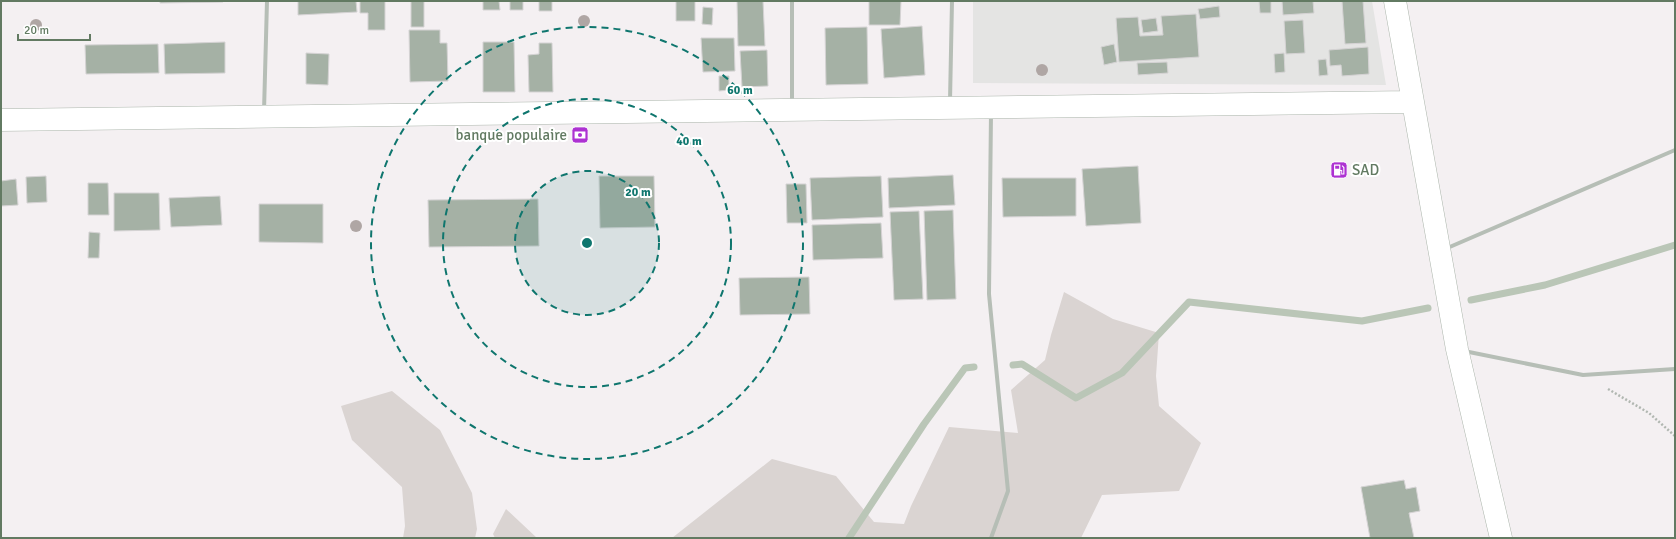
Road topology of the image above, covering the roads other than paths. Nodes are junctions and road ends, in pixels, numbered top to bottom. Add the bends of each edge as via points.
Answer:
1 (267, 1) edge
2 (792, 1) edge
3 (952, 1) edge
4 (1395, 1) edge
5 (1412, 102) junction
6 (950, 107) junction
7 (991, 107) junction
8 (792, 109) junction
9 (264, 117) junction
10 (1, 120) edge
11 (1675, 150) edge
12 (1440, 252) junction
13 (1458, 349) junction
14 (1675, 369) edge
15 (991, 538) edge
16 (1501, 538) edge

1 - 9 street
2 - 8 street
3 - 6 street
4 - 5 main road
5 - 7 main road
5 - 12 main road
6 - 7 main road
6 - 8 main road
7 - 15 street via 989,294 1008,491
8 - 9 main road
9 - 10 main road
11 - 12 street
12 - 13 main road
13 - 14 street via 1583,375
13 - 16 main road

